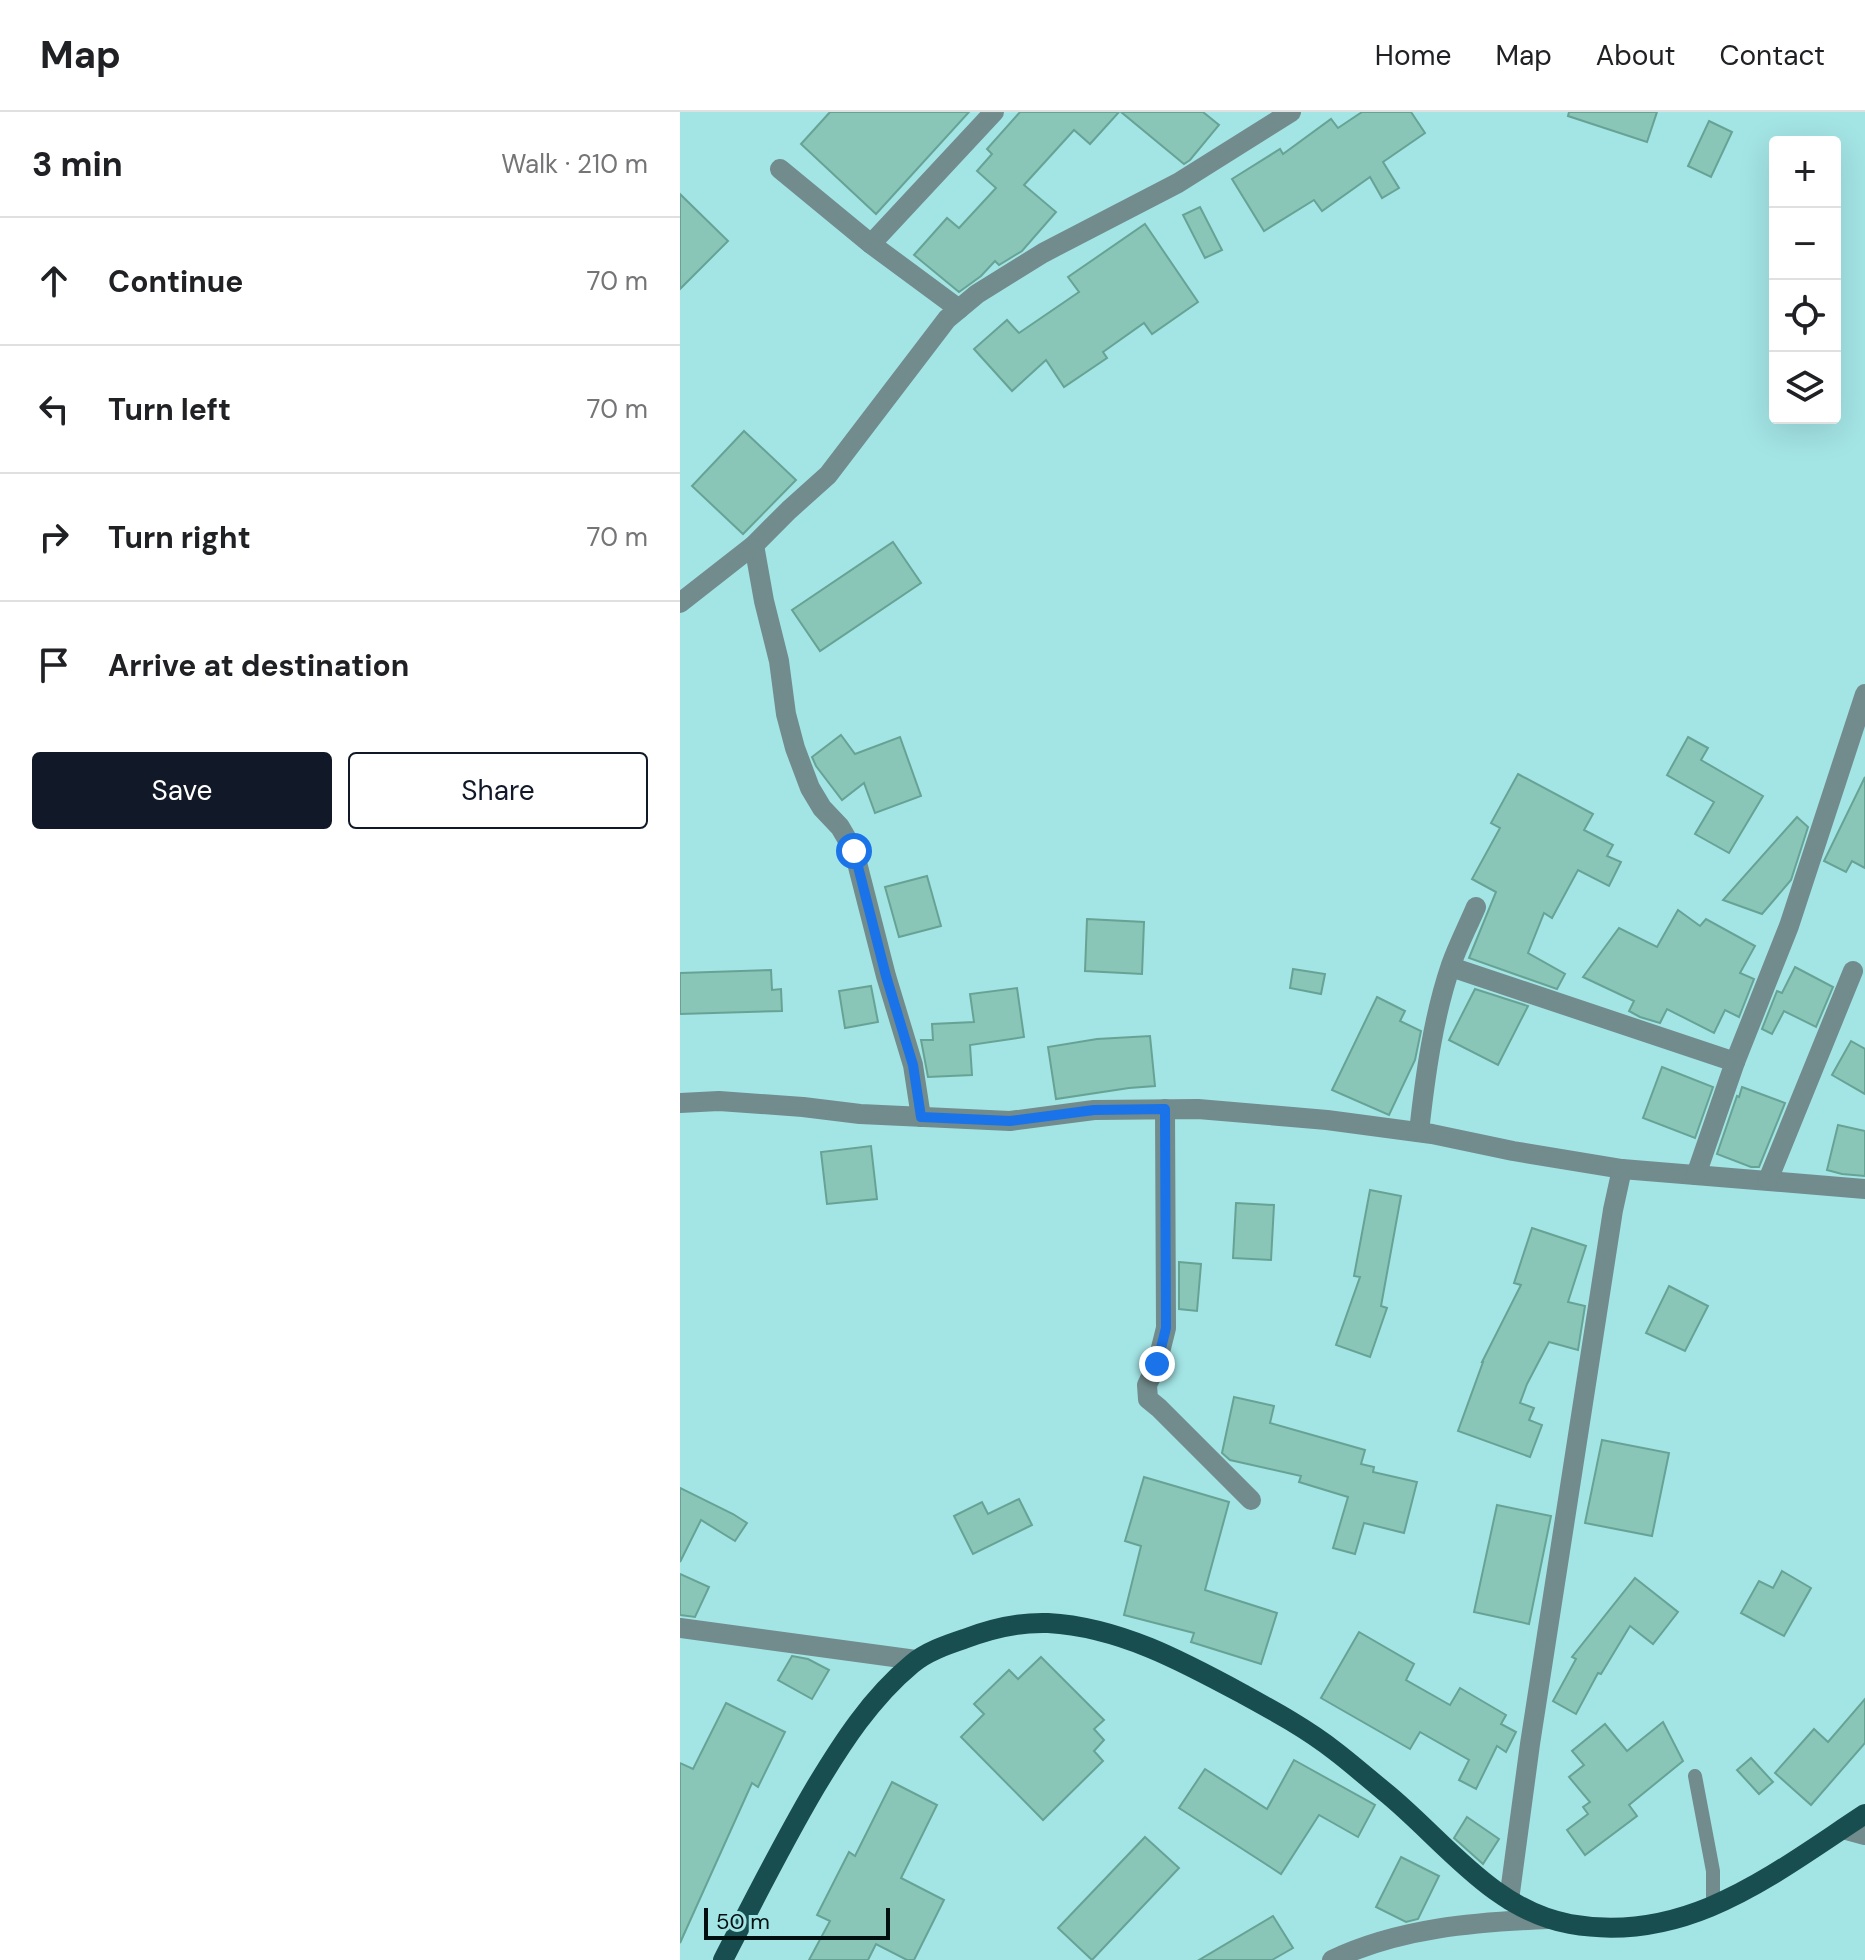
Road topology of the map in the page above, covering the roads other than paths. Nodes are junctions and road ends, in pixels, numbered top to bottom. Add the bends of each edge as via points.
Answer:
1 (994, 112) edge
2 (1291, 112) edge
3 (780, 169) dead end
4 (871, 244) junction
5 (959, 309) junction
6 (754, 545) junction
7 (680, 603) edge
8 (1865, 694) edge
9 (1476, 907) dead end
10 (1451, 967) junction
11 (1853, 971) dead end
12 (1735, 1062) junction
13 (680, 1103) edge
14 (1165, 1109) junction
15 (921, 1117) junction
16 (1419, 1132) junction
17 (1622, 1169) junction
18 (1696, 1175) junction
19 (1768, 1180) junction
20 (1865, 1189) edge
21 (1251, 1500) dead end
22 (680, 1628) edge
23 (916, 1660) junction
24 (1695, 1776) dead end
25 (1860, 1831) edge
26 (1509, 1900) junction
27 (1713, 1906) junction
28 (1548, 1919) junction
29 (723, 1960) edge
30 (1332, 1960) edge

1 - 4 street
2 - 5 street via 1178,183 1043,253
3 - 4 street
4 - 5 street
5 - 6 street via 828,475
6 - 7 street
6 - 15 street via 795,748 816,798 854,851 913,1065
8 - 12 street via 1789,926
9 - 10 street
10 - 12 street
10 - 16 street via 1437,1016
11 - 19 street
12 - 18 street
13 - 15 street via 719,1101
14 - 15 street via 1094,1110 1010,1121
14 - 16 street
14 - 21 street via 1166,1328 1147,1385 1148,1399
16 - 17 street
17 - 18 street
17 - 26 street
18 - 19 street
19 - 20 street
22 - 23 street
23 - 26 main road via 1001,1627 1044,1623 1123,1637 1190,1665 1332,1749
23 - 29 main road via 841,1744
24 - 27 lane via 1713,1871
25 - 27 main road
26 - 28 main road
27 - 28 main road via 1645,1927
28 - 30 street via 1431,1930 1384,1940

